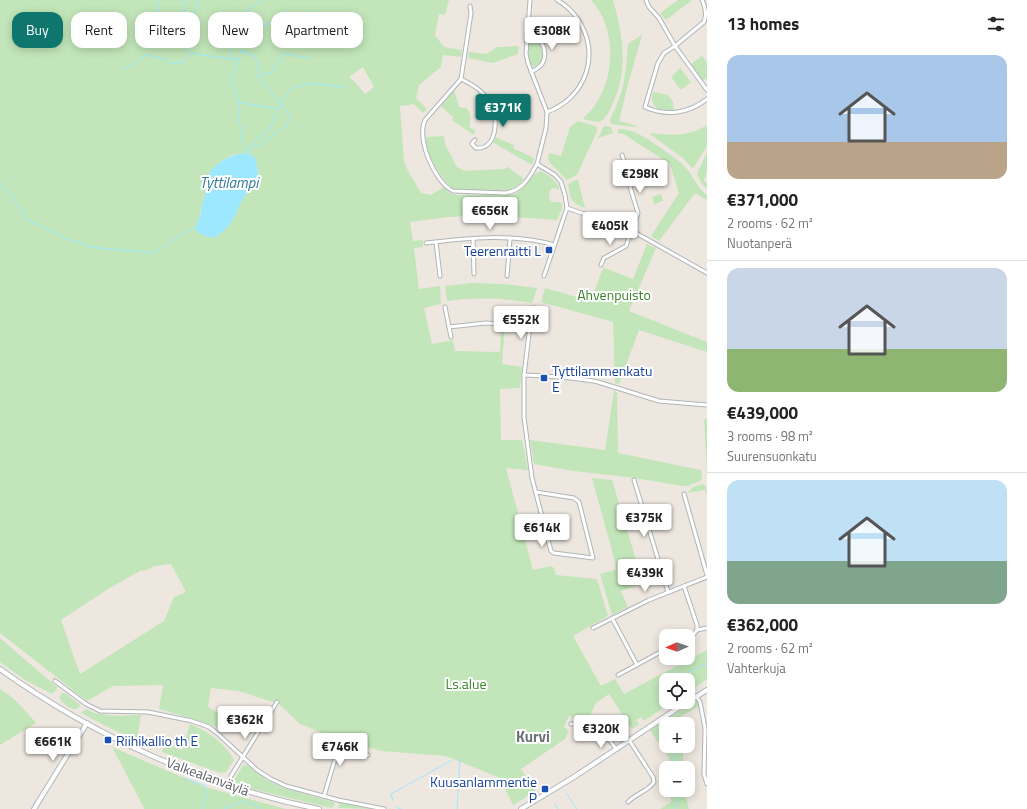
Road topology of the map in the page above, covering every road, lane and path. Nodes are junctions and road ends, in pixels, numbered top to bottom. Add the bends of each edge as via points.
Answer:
1 (530, 0) edge
2 (556, 0) edge
3 (646, 0) edge
4 (702, 0) edge
5 (470, 6) dead end
6 (527, 35) junction
7 (675, 46) junction
8 (531, 72) junction
9 (461, 80) junction
10 (707, 83) edge
11 (703, 86) junction
12 (707, 90) edge
13 (707, 99) edge
14 (547, 112) junction
15 (475, 140) dead end
16 (622, 156) dead end
17 (537, 164) junction
18 (567, 208) junction
19 (631, 231) junction
20 (473, 239) junction
21 (510, 239) junction
22 (436, 242) junction
23 (426, 243) dead end
24 (554, 245) junction
25 (601, 265) dead end
26 (707, 273) edge
27 (474, 274) dead end
28 (440, 276) dead end
29 (507, 276) dead end
30 (544, 276) dead end
31 (445, 307) dead end
32 (534, 308) dead end
33 (530, 326) junction
34 (449, 327) junction
35 (451, 337) dead end
36 (524, 374) junction
37 (707, 405) edge
38 (634, 480) dead end
39 (536, 492) junction
40 (684, 494) dead end
41 (707, 576) edge
42 (684, 586) junction
43 (668, 592) junction
44 (612, 618) junction
45 (593, 628) dead end
46 (707, 628) edge
47 (697, 630) junction
48 (695, 633) edge
49 (659, 653) edge
50 (637, 665) junction
51 (0, 669) edge
52 (618, 675) dead end
53 (55, 681) dead end
54 (707, 690) edge
55 (696, 696) joint
56 (277, 702) dead end
57 (677, 709) edge
58 (87, 723) junction
59 (571, 724) dead end
60 (706, 728) edge
61 (629, 740) junction
62 (616, 749) junction
63 (368, 755) dead end
64 (243, 757) junction
65 (706, 773) edge
66 (707, 784) edge
67 (227, 785) junction
68 (324, 796) junction
69 (628, 802) dead end
70 (34, 809) edge
71 (319, 809) edge
72 (384, 809) edge
73 (521, 809) edge

1 - 6 street
2 - 14 street via 574,14 581,24 588,42 589,60 584,80 571,98
3 - 7 street
4 - 7 street via 706,19
5 - 9 street via 472,13
6 - 8 street via 526,54
6 - 8 street via 541,42 545,54 542,65
7 - 11 street
7 - 13 street via 664,53 658,63 645,107 658,113 677,112 695,107
8 - 14 street
9 - 15 street via 486,96 495,113 495,131 488,143 482,148 476,148 472,144
9 - 17 street via 428,115 422,127 428,156 436,173 447,187 458,192 513,192 528,180
10 - 11 street
11 - 12 street
14 - 17 street via 546,128
16 - 19 street via 638,213
17 - 18 street via 561,182
18 - 19 street
18 - 24 street
19 - 25 street via 626,246 604,258
19 - 26 street
20 - 21 street
20 - 22 street
20 - 27 street
21 - 24 street
21 - 29 street
22 - 23 street
22 - 28 street
24 - 30 street
31 - 34 street
32 - 33 street
33 - 34 street via 486,323
33 - 36 street
34 - 35 street
36 - 37 street via 588,380 659,401
36 - 39 street via 525,434
38 - 43 street
39 - 39 street via 551,551 593,558 579,502 574,498
40 - 41 street
41 - 42 street
42 - 43 street
42 - 47 street
43 - 44 street
44 - 45 street
44 - 50 street
46 - 47 street
47 - 48 street
49 - 50 street
50 - 52 street
51 - 58 main road, Valkealanväylä
53 - 64 street via 100,711 148,712 209,727
54 - 55 main road
55 - 60 street
56 - 64 street
57 - 61 main road
58 - 67 main road, Valkealanväylä via 138,750
58 - 70 main road
59 - 62 street via 606,738
60 - 65 street
61 - 62 main road
61 - 69 street via 654,782
62 - 73 main road
63 - 68 street via 341,749 336,756
64 - 67 street
64 - 68 street via 279,783
65 - 66 street
67 - 71 main road, Valkealanväylä
68 - 72 street

